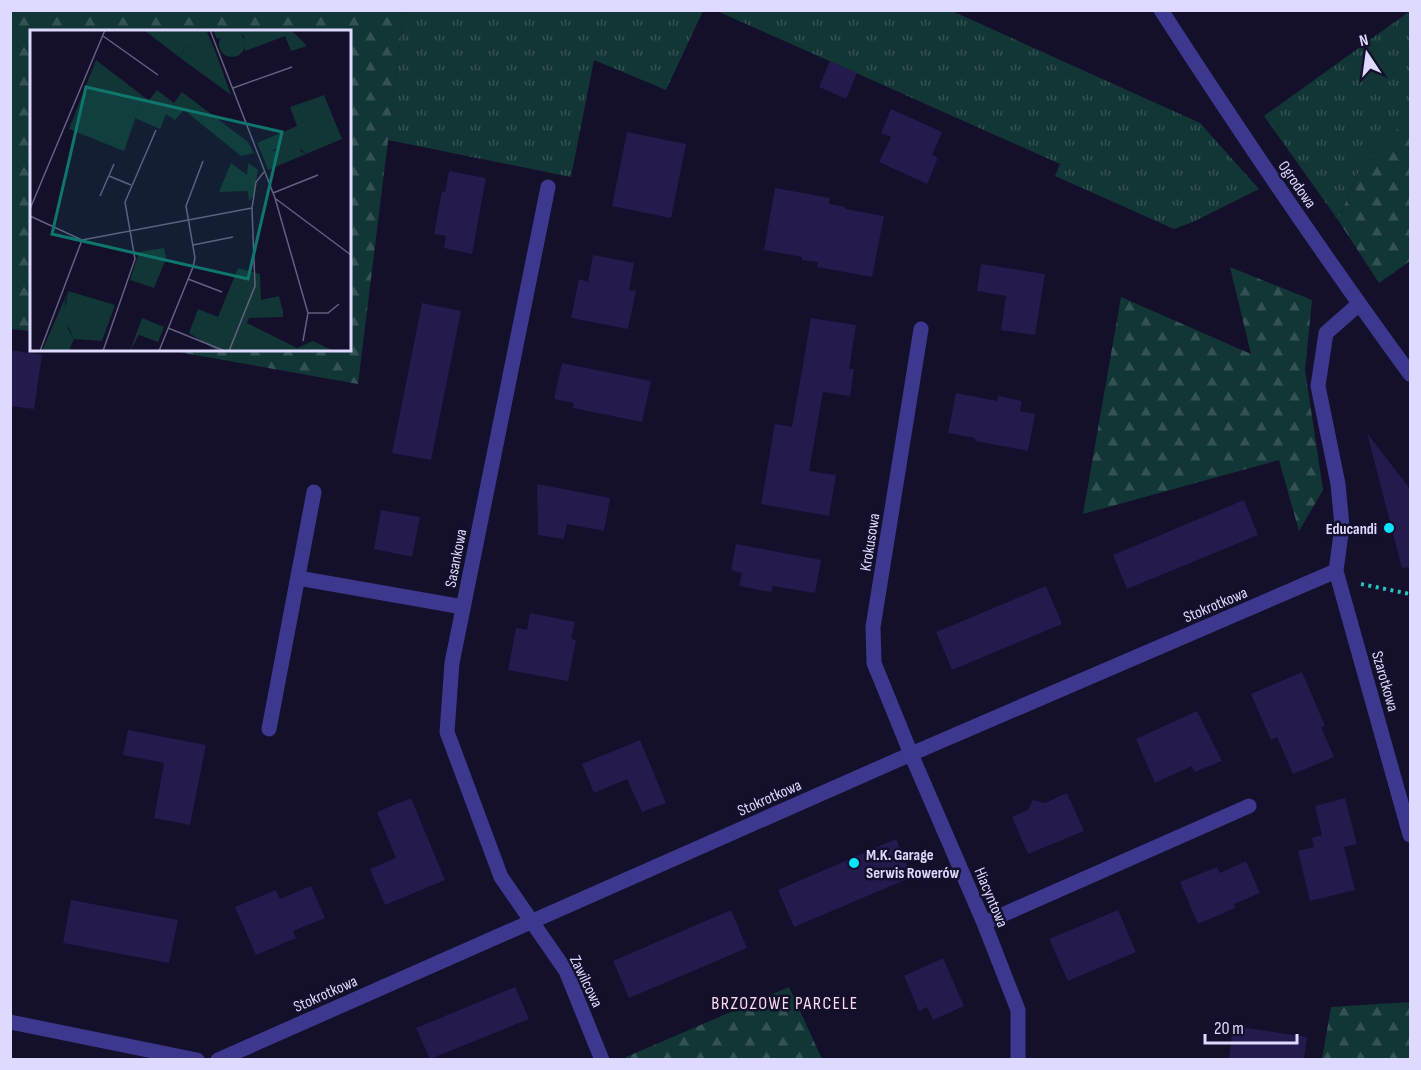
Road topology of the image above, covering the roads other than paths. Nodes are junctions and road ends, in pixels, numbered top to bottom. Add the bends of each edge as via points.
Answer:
1 (1161, 10) edge
2 (548, 187) dead end
3 (1359, 304) junction
4 (921, 330) dead end
5 (1410, 374) edge
6 (315, 492) dead end
7 (1337, 575) junction
8 (298, 578) junction
9 (464, 607) junction
10 (269, 729) dead end
11 (911, 754) junction
12 (1249, 806) dead end
13 (1410, 835) edge
14 (531, 922) junction
15 (984, 922) junction
16 (10, 1022) edge
17 (197, 1059) edge
18 (218, 1059) edge
19 (602, 1059) edge
20 (1018, 1059) edge

1 - 3 street, Ogrodowa via 1228,115
2 - 9 street, Sasankowa
3 - 5 street, Ogrodowa
3 - 7 street via 1326,333 1318,386 1338,484 1342,526
4 - 11 street, Krokusowa via 873,627 874,663
6 - 8 street
7 - 11 street, Stokrotkowa
7 - 13 street, Szarotkowa
8 - 9 street
8 - 10 street
9 - 14 street, Sasankowa via 452,663 447,732 501,877
11 - 14 street, Stokrotkowa
11 - 15 street, Hiacyntowa
12 - 15 street
14 - 18 street, Stokrotkowa
14 - 19 street, Zawilcowa via 566,971
15 - 20 street, Hiacyntowa via 1018,1010
16 - 17 street

